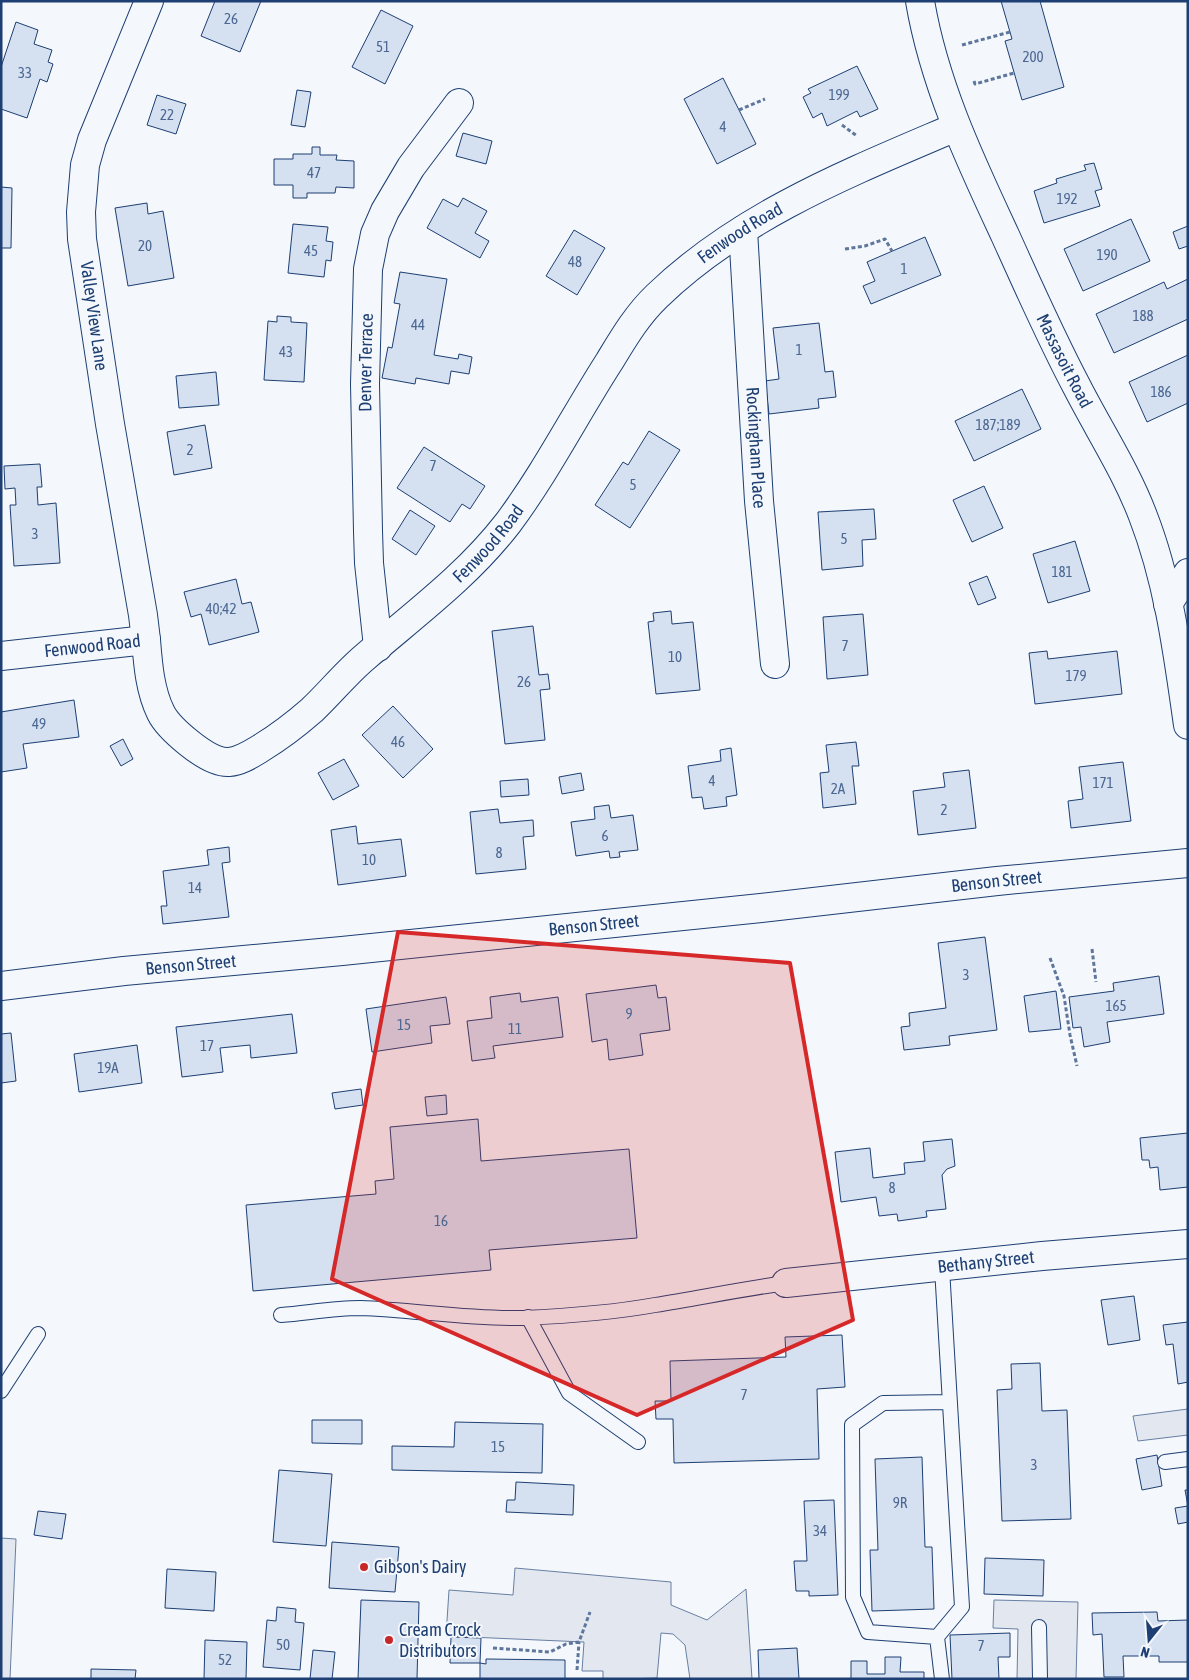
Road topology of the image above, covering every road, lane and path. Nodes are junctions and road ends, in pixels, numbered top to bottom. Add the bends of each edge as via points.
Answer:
1 (149, 1) edge
2 (921, 2) edge
3 (1010, 32) dead end
4 (964, 53) dead end
5 (1014, 73) dead end
6 (972, 76) dead end
7 (765, 100) dead end
8 (459, 103) dead end
9 (739, 110) dead end
10 (956, 127) junction
11 (742, 230) junction
12 (845, 249) dead end
13 (892, 251) dead end
14 (1188, 573) edge
15 (1168, 604) junction
16 (146, 640) junction
17 (378, 647) junction
18 (1, 656) edge
19 (775, 664) dead end
20 (1188, 725) edge
21 (1188, 864) edge
22 (1092, 950) dead end
23 (1050, 958) dead end
24 (1096, 982) dead end
25 (1, 986) edge
26 (1077, 1066) dead end
27 (1188, 1244) edge
28 (942, 1268) junction
29 (786, 1283) joint
30 (281, 1315) dead end
31 (528, 1317) junction
32 (38, 1334) dead end
33 (1, 1391) edge
34 (950, 1402) junction
35 (638, 1442) dead end
36 (1188, 1459) edge
37 (1166, 1462) dead end
38 (590, 1612) dead end
39 (1039, 1627) dead end
40 (937, 1637) junction
41 (579, 1642) junction
42 (492, 1648) dead end
43 (577, 1670) dead end
44 (942, 1679) edge
45 (1040, 1679) edge

1 - 16 street, Valley View Lane via 92,140 85,165 81,212 82,239 110,424
2 - 10 street, Massasoit Road via 924,24
3 - 4 path via 960,43
5 - 6 path via 975,84
7 - 9 path
8 - 17 street, Denver Terrace via 397,189 375,234 368,269 365,384 368,531
10 - 11 street, Fenwood Road via 864,165
10 - 15 street, Massasoit Road via 1076,386 1143,514
11 - 17 street, Fenwood Road via 677,277 653,300 612,357 540,477 490,545 464,573
11 - 19 street, Rockingham Place via 758,501
12 - 13 path via 885,238
14 - 15 street
15 - 20 street, Massasoit Road
16 - 17 street, Fenwood Road via 149,671 162,715 194,747 227,762 246,758 282,734
16 - 18 street, Fenwood Road
21 - 25 street, Benson Street via 998,881
22 - 24 path
23 - 26 path via 1064,996
27 - 28 street, Bethany Street
28 - 29 street, Bethany Street
28 - 34 lane
29 - 31 lane via 617,1311
30 - 31 lane via 358,1308 479,1318
31 - 35 lane via 569,1393
32 - 33 lane
34 - 40 lane via 962,1606
34 - 40 lane via 883,1403 852,1425 853,1597 868,1632
36 - 37 lane
38 - 41 path
39 - 45 lane
40 - 44 lane
41 - 42 path via 550,1652
41 - 43 path

